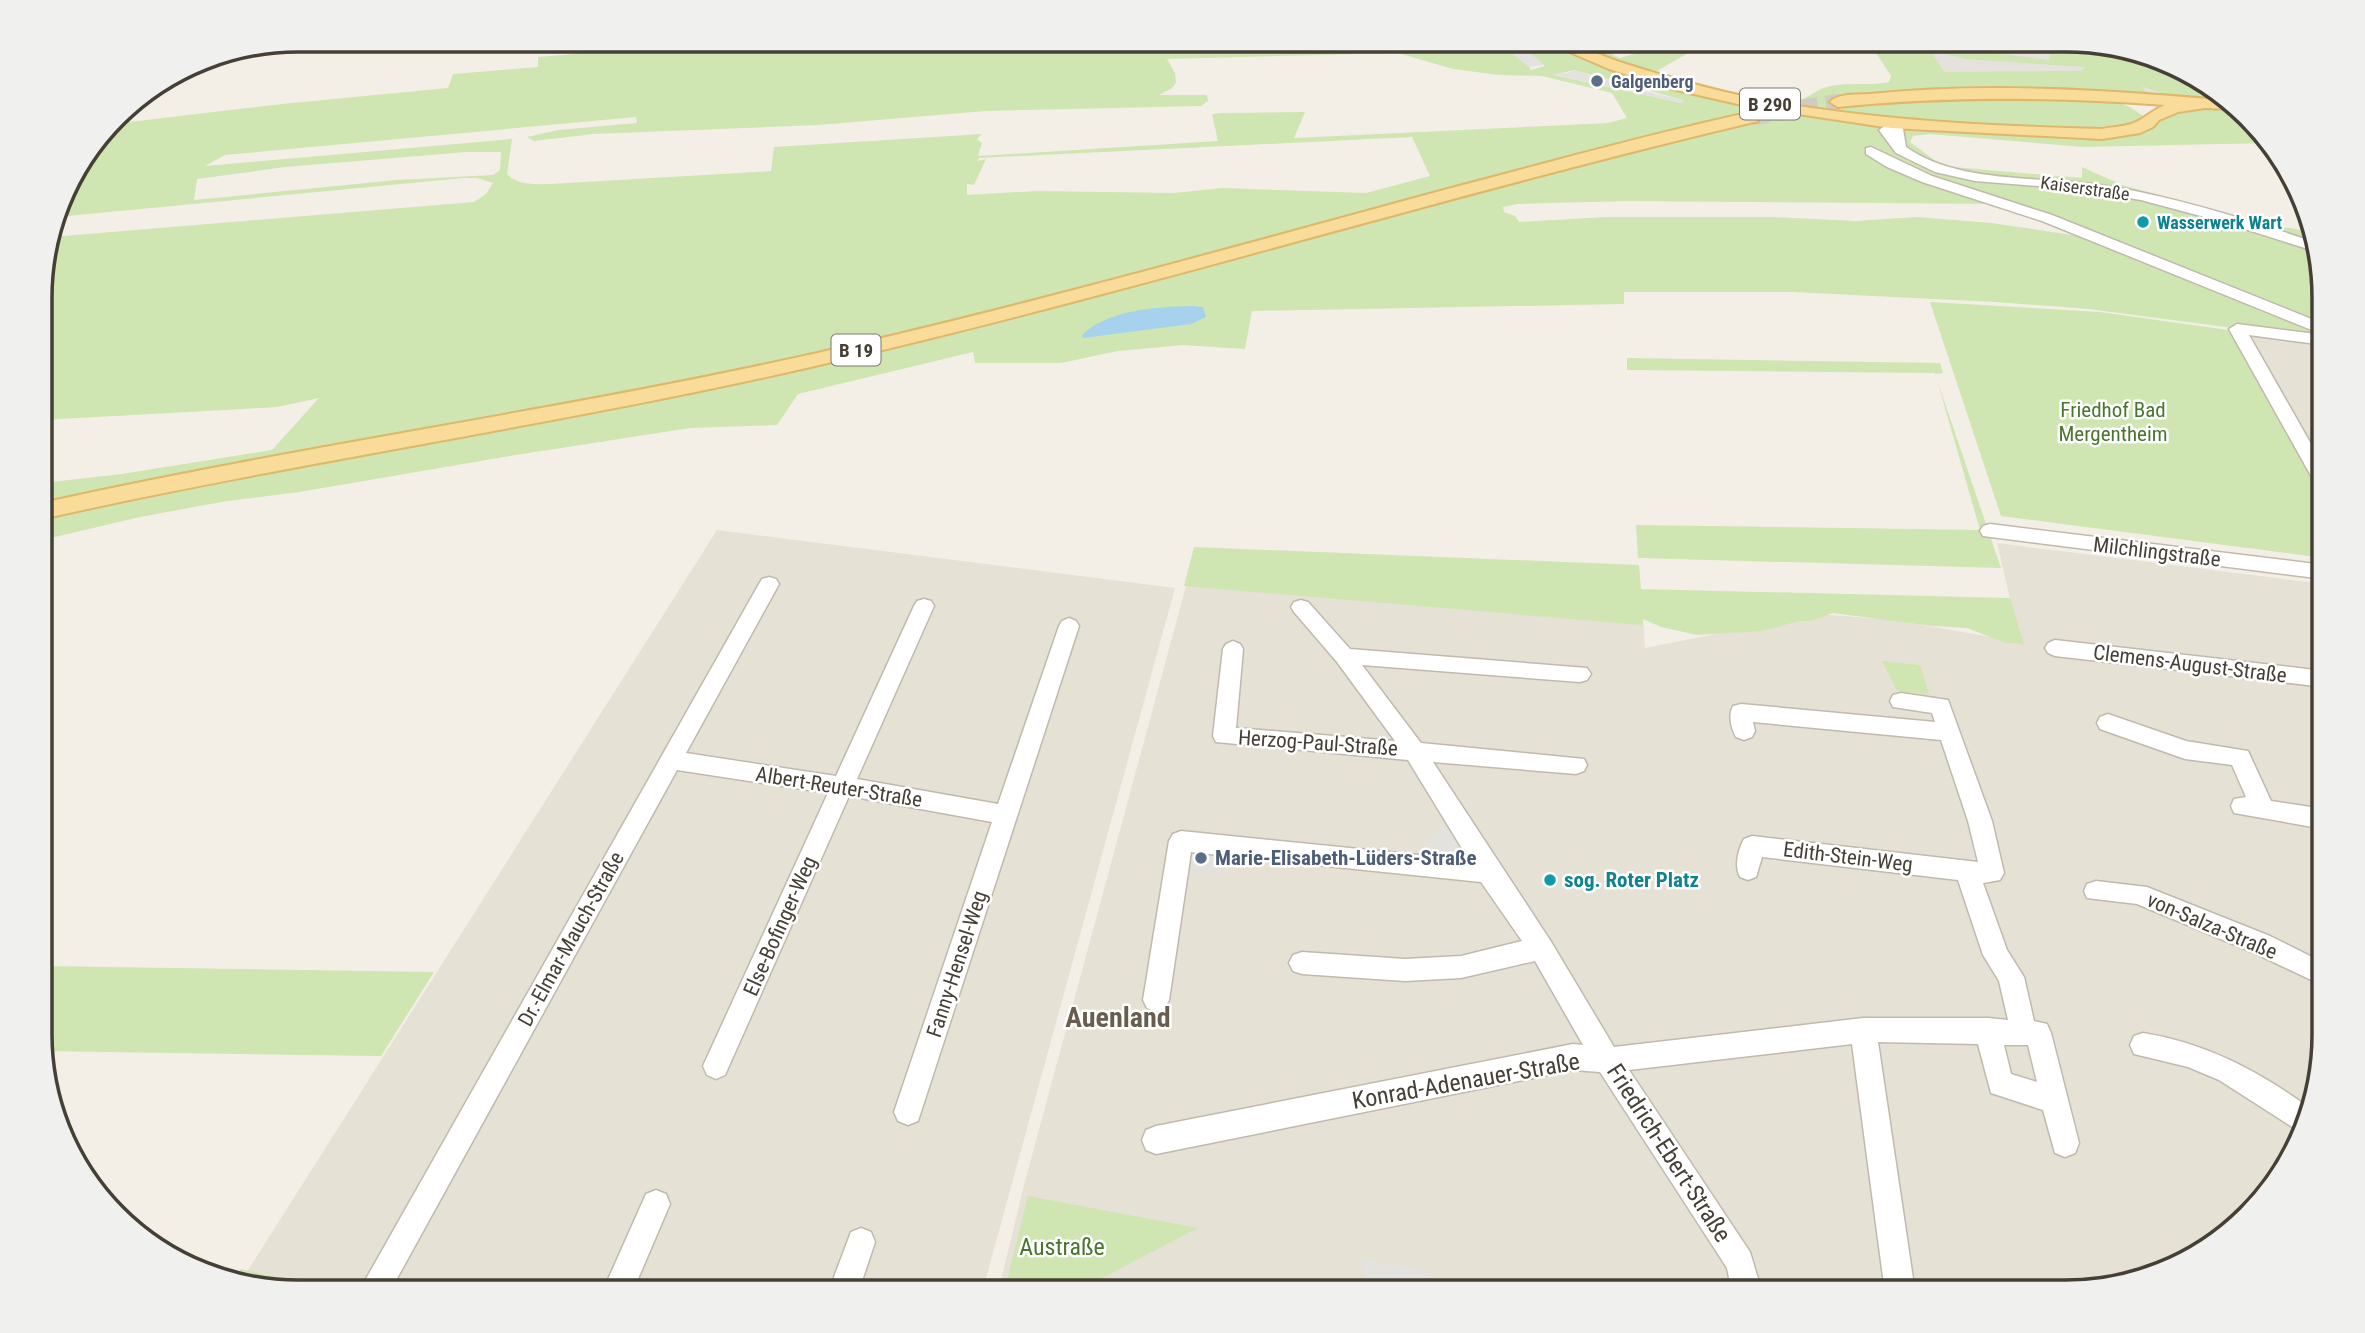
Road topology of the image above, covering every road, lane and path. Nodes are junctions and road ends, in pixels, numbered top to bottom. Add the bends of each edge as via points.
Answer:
1 (1581, 52) edge
2 (2217, 104) edge
3 (1839, 109) junction
4 (2144, 111) junction
5 (1752, 117) tunnel mouth
6 (1891, 129) junction
7 (1899, 147) junction
8 (2304, 234) edge
9 (2280, 236) junction
10 (2307, 245) edge
11 (2312, 325) edge
12 (2312, 338) edge
13 (2312, 462) edge
14 (52, 510) edge
15 (1990, 531) dead end
16 (2312, 571) edge
17 (769, 584) dead end
18 (925, 606) dead end
19 (1301, 607) dead end
20 (1069, 626) dead end
21 (2055, 648) dead end
22 (1233, 649) dead end
23 (1344, 656) junction
24 (1580, 674) dead end
25 (2312, 678) edge
26 (2108, 723) dead end
27 (1910, 727) junction
28 (1744, 731) dead end
29 (1948, 732) junction
30 (1414, 751) junction
31 (671, 760) junction
32 (1576, 765) dead end
33 (843, 786) junction
34 (1005, 815) junction
35 (2312, 817) edge
36 (1475, 870) junction
37 (1748, 870) dead end
38 (1967, 871) junction
39 (2096, 891) dead end
40 (1541, 948) junction
41 (1302, 963) dead end
42 (2312, 969) edge
43 (1156, 1000) dead end
44 (1863, 1030) junction
45 (1988, 1030) junction
46 (2031, 1033) junction
47 (2143, 1045) dead end
48 (1609, 1060) junction
49 (716, 1066) dead end
50 (2056, 1101) junction
51 (908, 1112) dead end
52 (2298, 1116) edge
53 (1156, 1140) dead end
54 (2066, 1143) dead end
55 (656, 1204) dead end
56 (861, 1242) dead end
57 (380, 1280) edge
58 (623, 1280) edge
59 (848, 1280) edge
60 (1744, 1280) edge
61 (1898, 1280) edge

1 - 3 main road, B 290 via 1744,99
2 - 4 main road, B 290
3 - 4 main road via 1933,93 2084,94
3 - 6 main road, B 290
4 - 6 main road, B 290 via 2117,133
5 - 14 main road, B 19 via 810,361 257,466
6 - 7 street
7 - 9 street, Kaiserstraße via 1921,162 1960,174 2112,190
7 - 11 street via 1871,151 1927,179 2047,218
8 - 9 street
9 - 10 street, Kaiserstraße
12 - 13 street via 2237,329
15 - 16 street, Milchlingstraße
17 - 31 street, Dr.-Elmar-Mauch-Straße
18 - 33 street, Else-Bofinger-Weg
19 - 23 street, Friedrich-Ebert-Straße
20 - 34 street, Fanny-Hensel-Weg
21 - 25 street, Clemens-August-Straße
22 - 30 street, Herzog-Paul-Straße via 1224,736
23 - 24 street
23 - 30 street, Friedrich-Ebert-Straße
26 - 35 street via 2185,750 2240,757 2252,808
27 - 28 street via 1741,712
27 - 29 street
27 - 29 street via 1898,693 1940,706
29 - 38 street via 1980,821 1992,873
30 - 32 street
30 - 36 street, Friedrich-Ebert-Straße
31 - 33 street, Albert-Reuter-Straße
31 - 57 street, Dr.-Elmar-Mauch-Straße
33 - 34 street, Albert-Reuter-Straße
33 - 49 street, Else-Bofinger-Weg
34 - 51 street, Fanny-Hensel-Weg
36 - 40 street, Friedrich-Ebert-Straße
36 - 43 street via 1181,841
37 - 38 street, Edith-Stein-Weg via 1752,846
38 - 46 street via 1996,955 2011,977
39 - 42 street, von-Salza-Straße via 2138,894
40 - 41 street via 1461,967 1405,970
40 - 48 street, Friedrich-Ebert-Straße
44 - 45 street, Konrad-Adenauer-Straße
44 - 48 street, Konrad-Adenauer-Straße
44 - 61 street
45 - 46 street, Konrad-Adenauer-Straße
45 - 50 street via 2000,1084
46 - 50 street
47 - 52 street via 2216,1064 2254,1083
48 - 53 street, Konrad-Adenauer-Straße via 1573,1057
48 - 60 street, Friedrich-Ebert-Straße via 1740,1262
50 - 54 street
55 - 58 street
56 - 59 street

